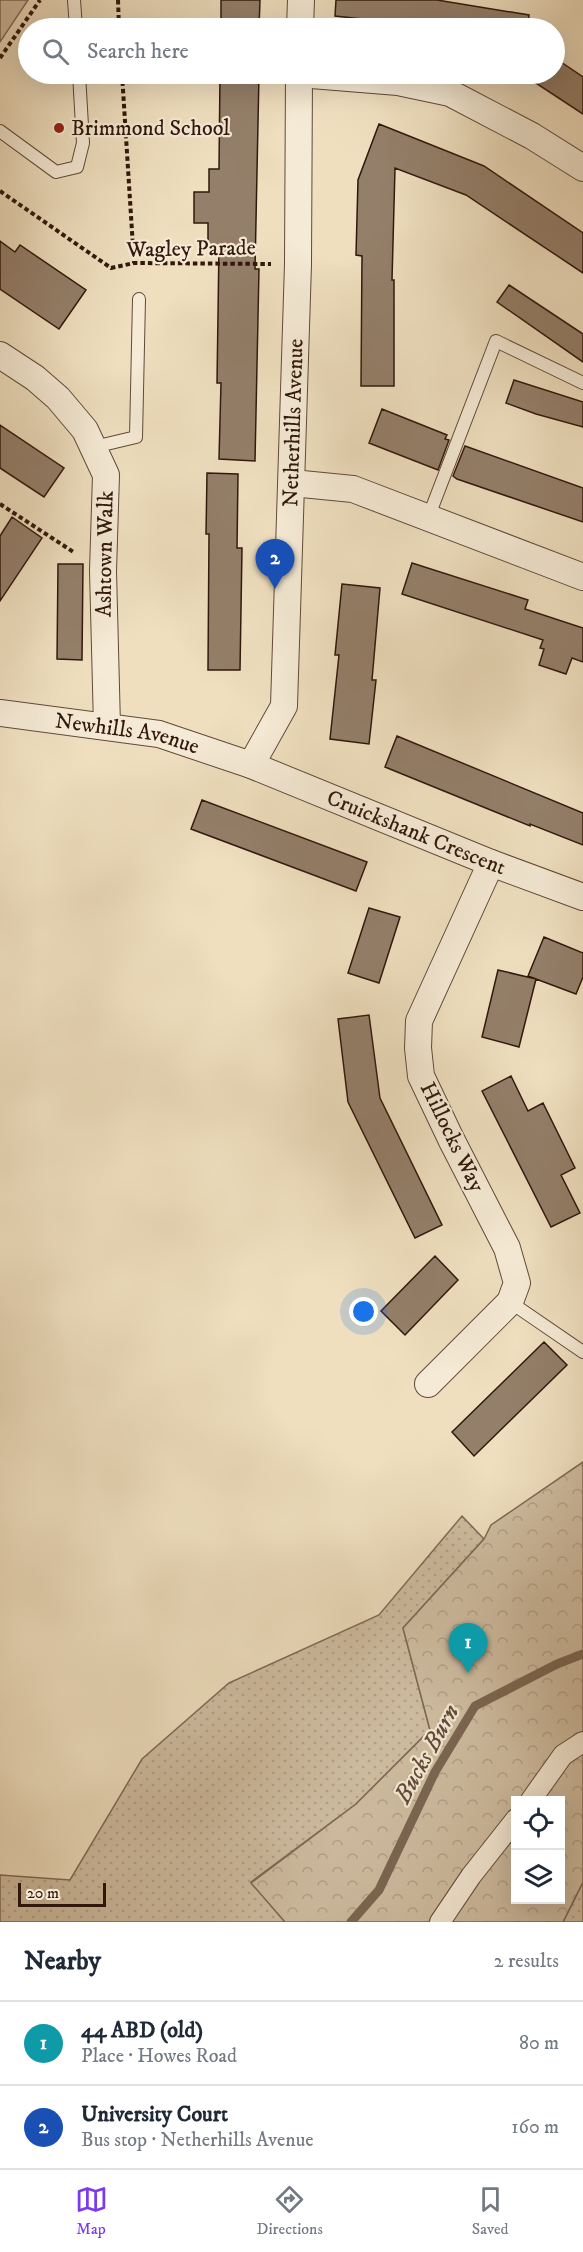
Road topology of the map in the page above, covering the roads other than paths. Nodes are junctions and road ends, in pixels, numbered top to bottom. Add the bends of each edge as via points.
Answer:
1 (74, 0) edge
2 (301, 0) edge
3 (75, 18) edge
4 (300, 18) edge
5 (80, 84) edge
6 (299, 84) edge
7 (407, 84) edge
8 (0, 131) edge
9 (583, 168) edge
10 (139, 299) dead end
11 (0, 355) edge
12 (583, 383) edge
13 (94, 447) junction
14 (292, 483) junction
15 (428, 518) junction
16 (583, 577) edge
17 (0, 713) edge
18 (106, 726) junction
19 (251, 765) junction
20 (492, 863) junction
21 (583, 897) edge
22 (510, 1302) junction
23 (583, 1352) edge
24 (428, 1384) dead end
25 (583, 1742) edge
26 (534, 1796) edge
27 (511, 1826) edge
28 (440, 1922) edge

1 - 3 lane
2 - 4 street
5 - 8 lane via 83,143 77,167 56,172
6 - 14 street, Netherhills Avenue
7 - 9 street via 450,93
10 - 13 lane via 136,437
11 - 13 street, Ashtown Walk via 58,398
12 - 15 lane via 496,341
13 - 18 street, Ashtown Walk via 106,475
14 - 15 street via 353,489
14 - 19 street, Netherhills Avenue via 284,706
15 - 16 street
17 - 18 street, Newhills Avenue
18 - 19 street, Newhills Avenue via 159,734
19 - 20 street, Cruickshank Crescent
20 - 21 street, Cruickshank Crescent
20 - 22 street, Hillocks Way via 419,1021 418,1048 422,1076 507,1248 517,1283
22 - 23 lane
22 - 24 street
25 - 26 street via 562,1755
27 - 28 street

